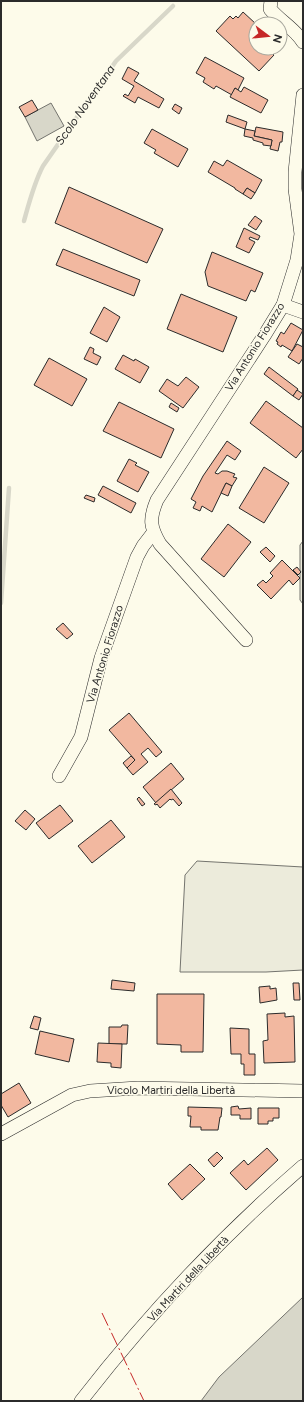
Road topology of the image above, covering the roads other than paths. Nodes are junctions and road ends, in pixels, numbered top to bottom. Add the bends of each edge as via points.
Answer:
1 (271, 1) edge
2 (303, 42) edge
3 (303, 95) edge
4 (301, 214) edge
5 (282, 304) junction
6 (303, 312) edge
7 (153, 533) junction
8 (246, 640) dead end
9 (59, 776) dead end
10 (303, 1091) edge
11 (1, 1134) edge
12 (303, 1166) edge
13 (82, 1401) edge

1 - 2 street via 270,9 275,16 300,36
3 - 4 street, Via Antonio Fiorazzo via 294,172
4 - 5 street, Via Antonio Fiorazzo via 297,260
5 - 6 street
5 - 7 street, Via Antonio Fiorazzo via 264,336 157,500 152,516
7 - 8 street
7 - 9 street, Via Antonio Fiorazzo via 137,557 102,658 81,736
10 - 11 street, Vicolo Martiri della Libertà via 138,1088 90,1091 72,1095
12 - 13 street, Via Martiri della Libertà via 215,1249 114,1359

